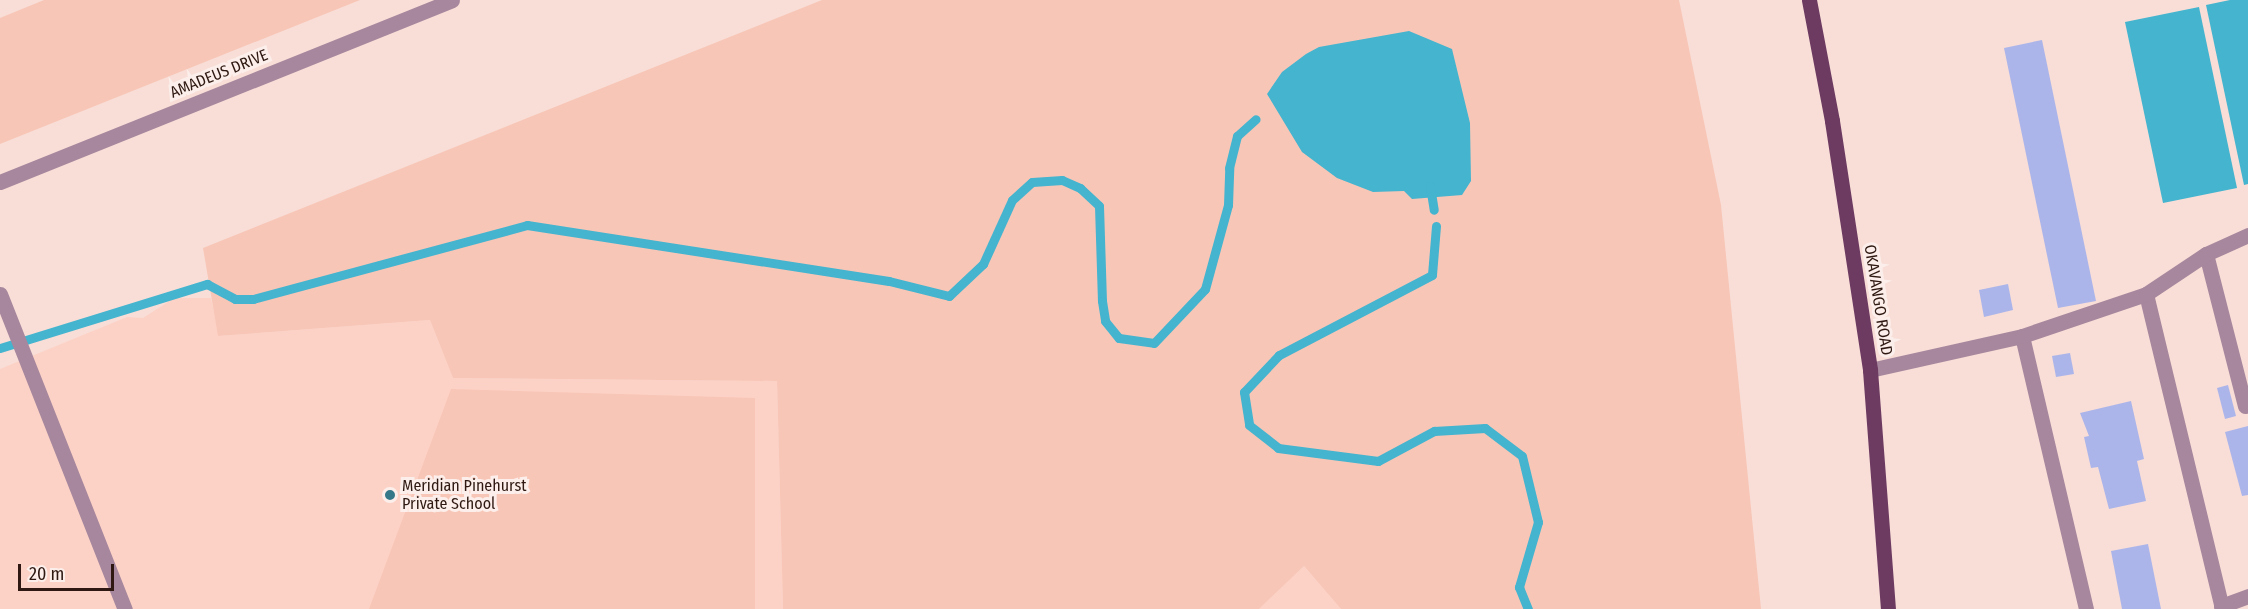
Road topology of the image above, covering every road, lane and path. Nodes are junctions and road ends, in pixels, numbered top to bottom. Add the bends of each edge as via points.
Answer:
1 (452, 0) edge
2 (1809, 0) edge
3 (0, 182) edge
4 (2248, 235) edge
5 (2206, 254) junction
6 (0, 294) edge
7 (2146, 294) junction
8 (2022, 336) junction
9 (1870, 370) junction
10 (2245, 406) dead end
11 (2248, 596) edge
12 (2221, 607) edge
13 (124, 609) edge
14 (1888, 609) edge
15 (2086, 609) edge

1 - 3 street, AMADEUS DRIVE
2 - 9 main road, OKAVANGO ROAD via 1832,121
4 - 5 street
5 - 7 street
5 - 10 street
6 - 13 street
7 - 8 street
7 - 12 street
8 - 9 street
8 - 15 street
9 - 14 main road, OKAVANGO ROAD
11 - 12 street

